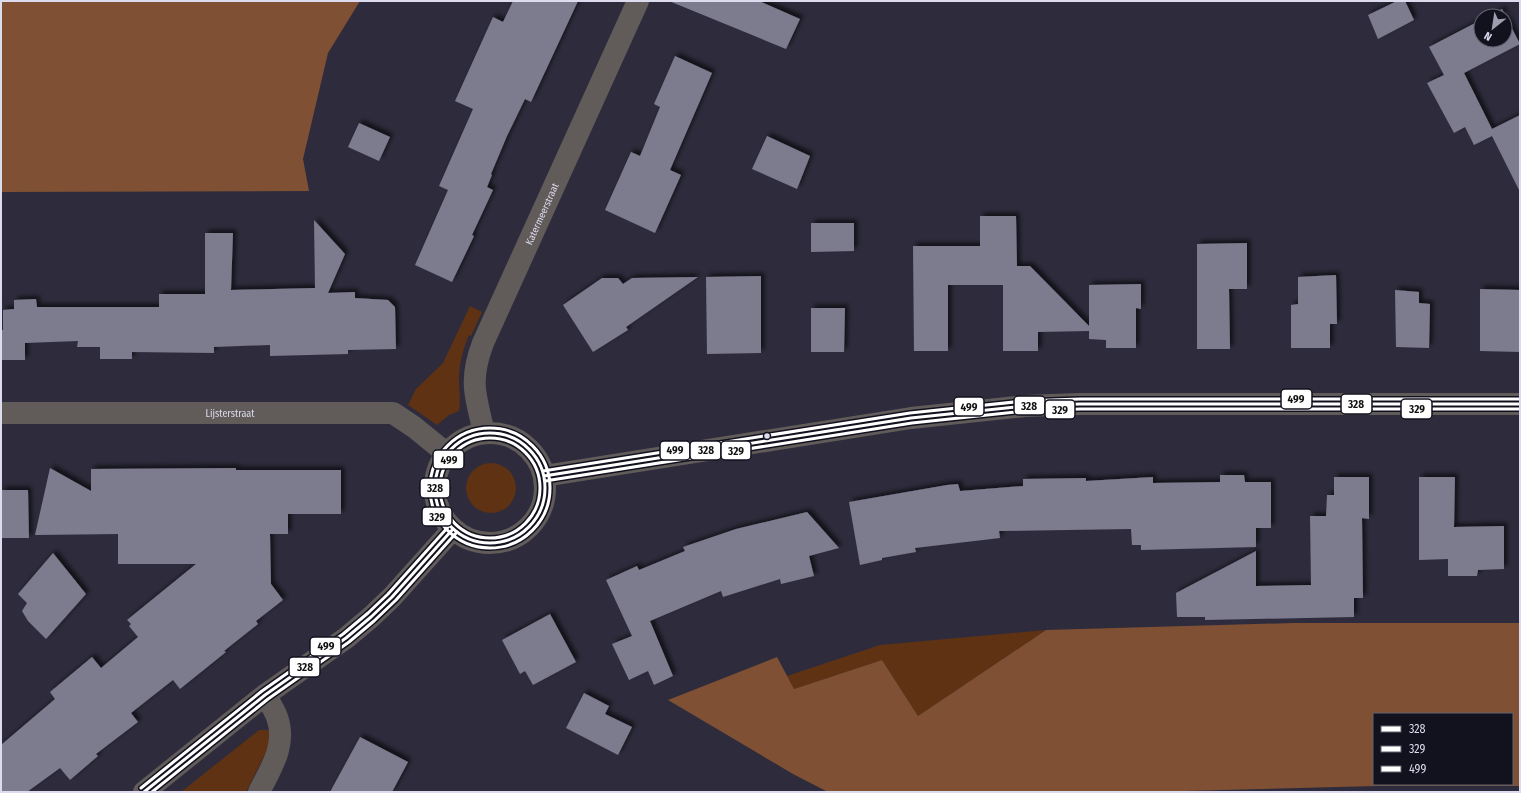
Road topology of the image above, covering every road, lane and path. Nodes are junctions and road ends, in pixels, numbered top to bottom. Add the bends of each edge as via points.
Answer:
1 (638, 1) edge
2 (1520, 404) edge
3 (1, 413) edge
4 (484, 432) junction
5 (446, 453) junction
6 (544, 476) junction
7 (454, 529) junction
8 (265, 695) junction
9 (144, 792) edge
10 (258, 792) edge

1 - 4 street, Katermeerstraat via 477,359 474,375 475,396
2 - 6 street via 1025,406 911,418
3 - 5 street, Lijsterstraat via 393,413
4 - 5 street via 469,437
4 - 6 street via 500,432 514,437 528,447 539,460
5 - 7 street via 435,486 437,504 442,517
6 - 7 street via 546,491 542,505 535,520 525,532 511,540 486,544 469,539
7 - 8 street via 371,617 346,638
8 - 9 street
8 - 10 street via 277,716 280,732 277,756

